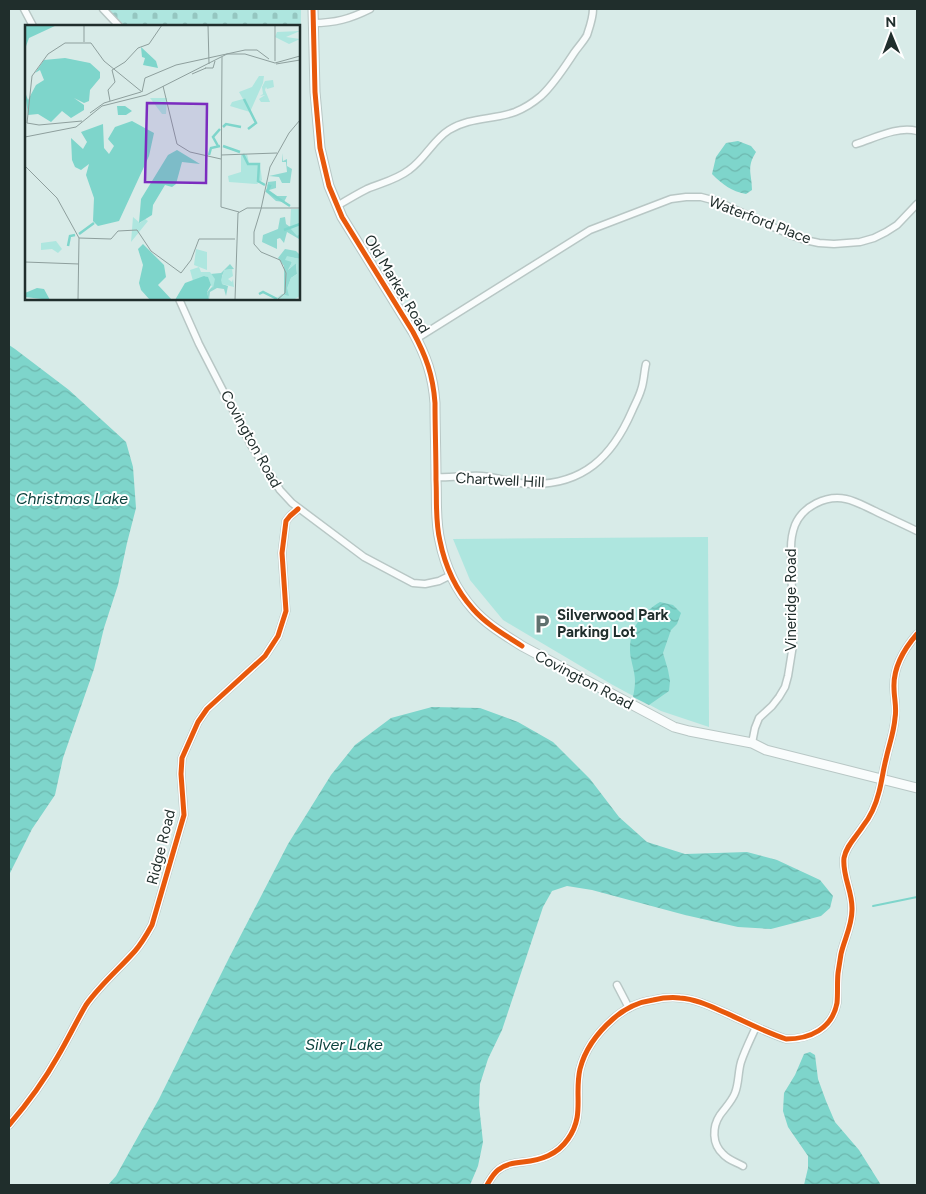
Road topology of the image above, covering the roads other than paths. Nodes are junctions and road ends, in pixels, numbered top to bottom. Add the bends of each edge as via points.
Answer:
1 (24, 9) edge
2 (103, 9) edge
3 (313, 9) edge
4 (370, 9) edge
5 (593, 9) edge
6 (313, 23) junction
7 (32, 25) edge
8 (119, 25) edge
9 (917, 131) edge
10 (856, 144) dead end
11 (917, 204) edge
12 (337, 206) junction
13 (179, 300) edge
14 (416, 339) junction
15 (646, 364) dead end
16 (436, 477) junction
17 (298, 509) junction
18 (917, 531) edge
19 (451, 575) junction
20 (917, 634) edge
21 (752, 743) junction
22 (881, 779) junction
23 (917, 788) edge
24 (617, 984) dead end
25 (629, 1008) junction
26 (756, 1027) junction
27 (9, 1125) edge
28 (743, 1166) dead end
29 (486, 1185) edge

1 - 7 street
2 - 8 street
3 - 6 street, Old Market Road
4 - 6 street via 341,21
5 - 12 street via 586,36 550,87 529,105 516,112 474,120 448,130 409,171
6 - 12 street, Old Market Road via 320,148
9 - 10 street via 894,132
11 - 14 street, Waterford Place via 898,225 874,238 834,244 798,238 716,201 701,197 670,199 590,230
12 - 14 street, Old Market Road
13 - 17 street, Covington Road via 251,445 280,490
14 - 16 street, Old Market Road via 430,368 434,386
15 - 16 street, Chartwell Hill via 641,390 616,441 605,456 579,475 546,484 481,476
16 - 19 street, Old Market Road via 439,540
17 - 19 street, Covington Road via 364,557 413,583 425,584
17 - 27 street, Ridge Road via 286,521 282,553 286,611 278,636 265,656 207,709 182,758 184,815 152,925 134,952 87,1005 42,1082
18 - 21 street, Vineridge Road via 846,499 822,501 802,514 791,542 793,645 788,676 779,698 759,718
19 - 21 street, Covington Road via 474,610 522,646 674,727
20 - 22 street via 902,655 894,677 896,715
21 - 22 street, Covington Road via 766,750
22 - 23 street, Covington Road
22 - 26 street via 874,809 844,856 852,911 838,973 833,1015 818,1031 797,1039 786,1039
24 - 25 street
25 - 26 street via 647,1001 681,998 705,1004
25 - 29 street via 605,1026 586,1054 580,1070 578,1115 562,1147 541,1159 507,1165 498,1170
26 - 28 street via 741,1063 735,1095 714,1130 723,1154

